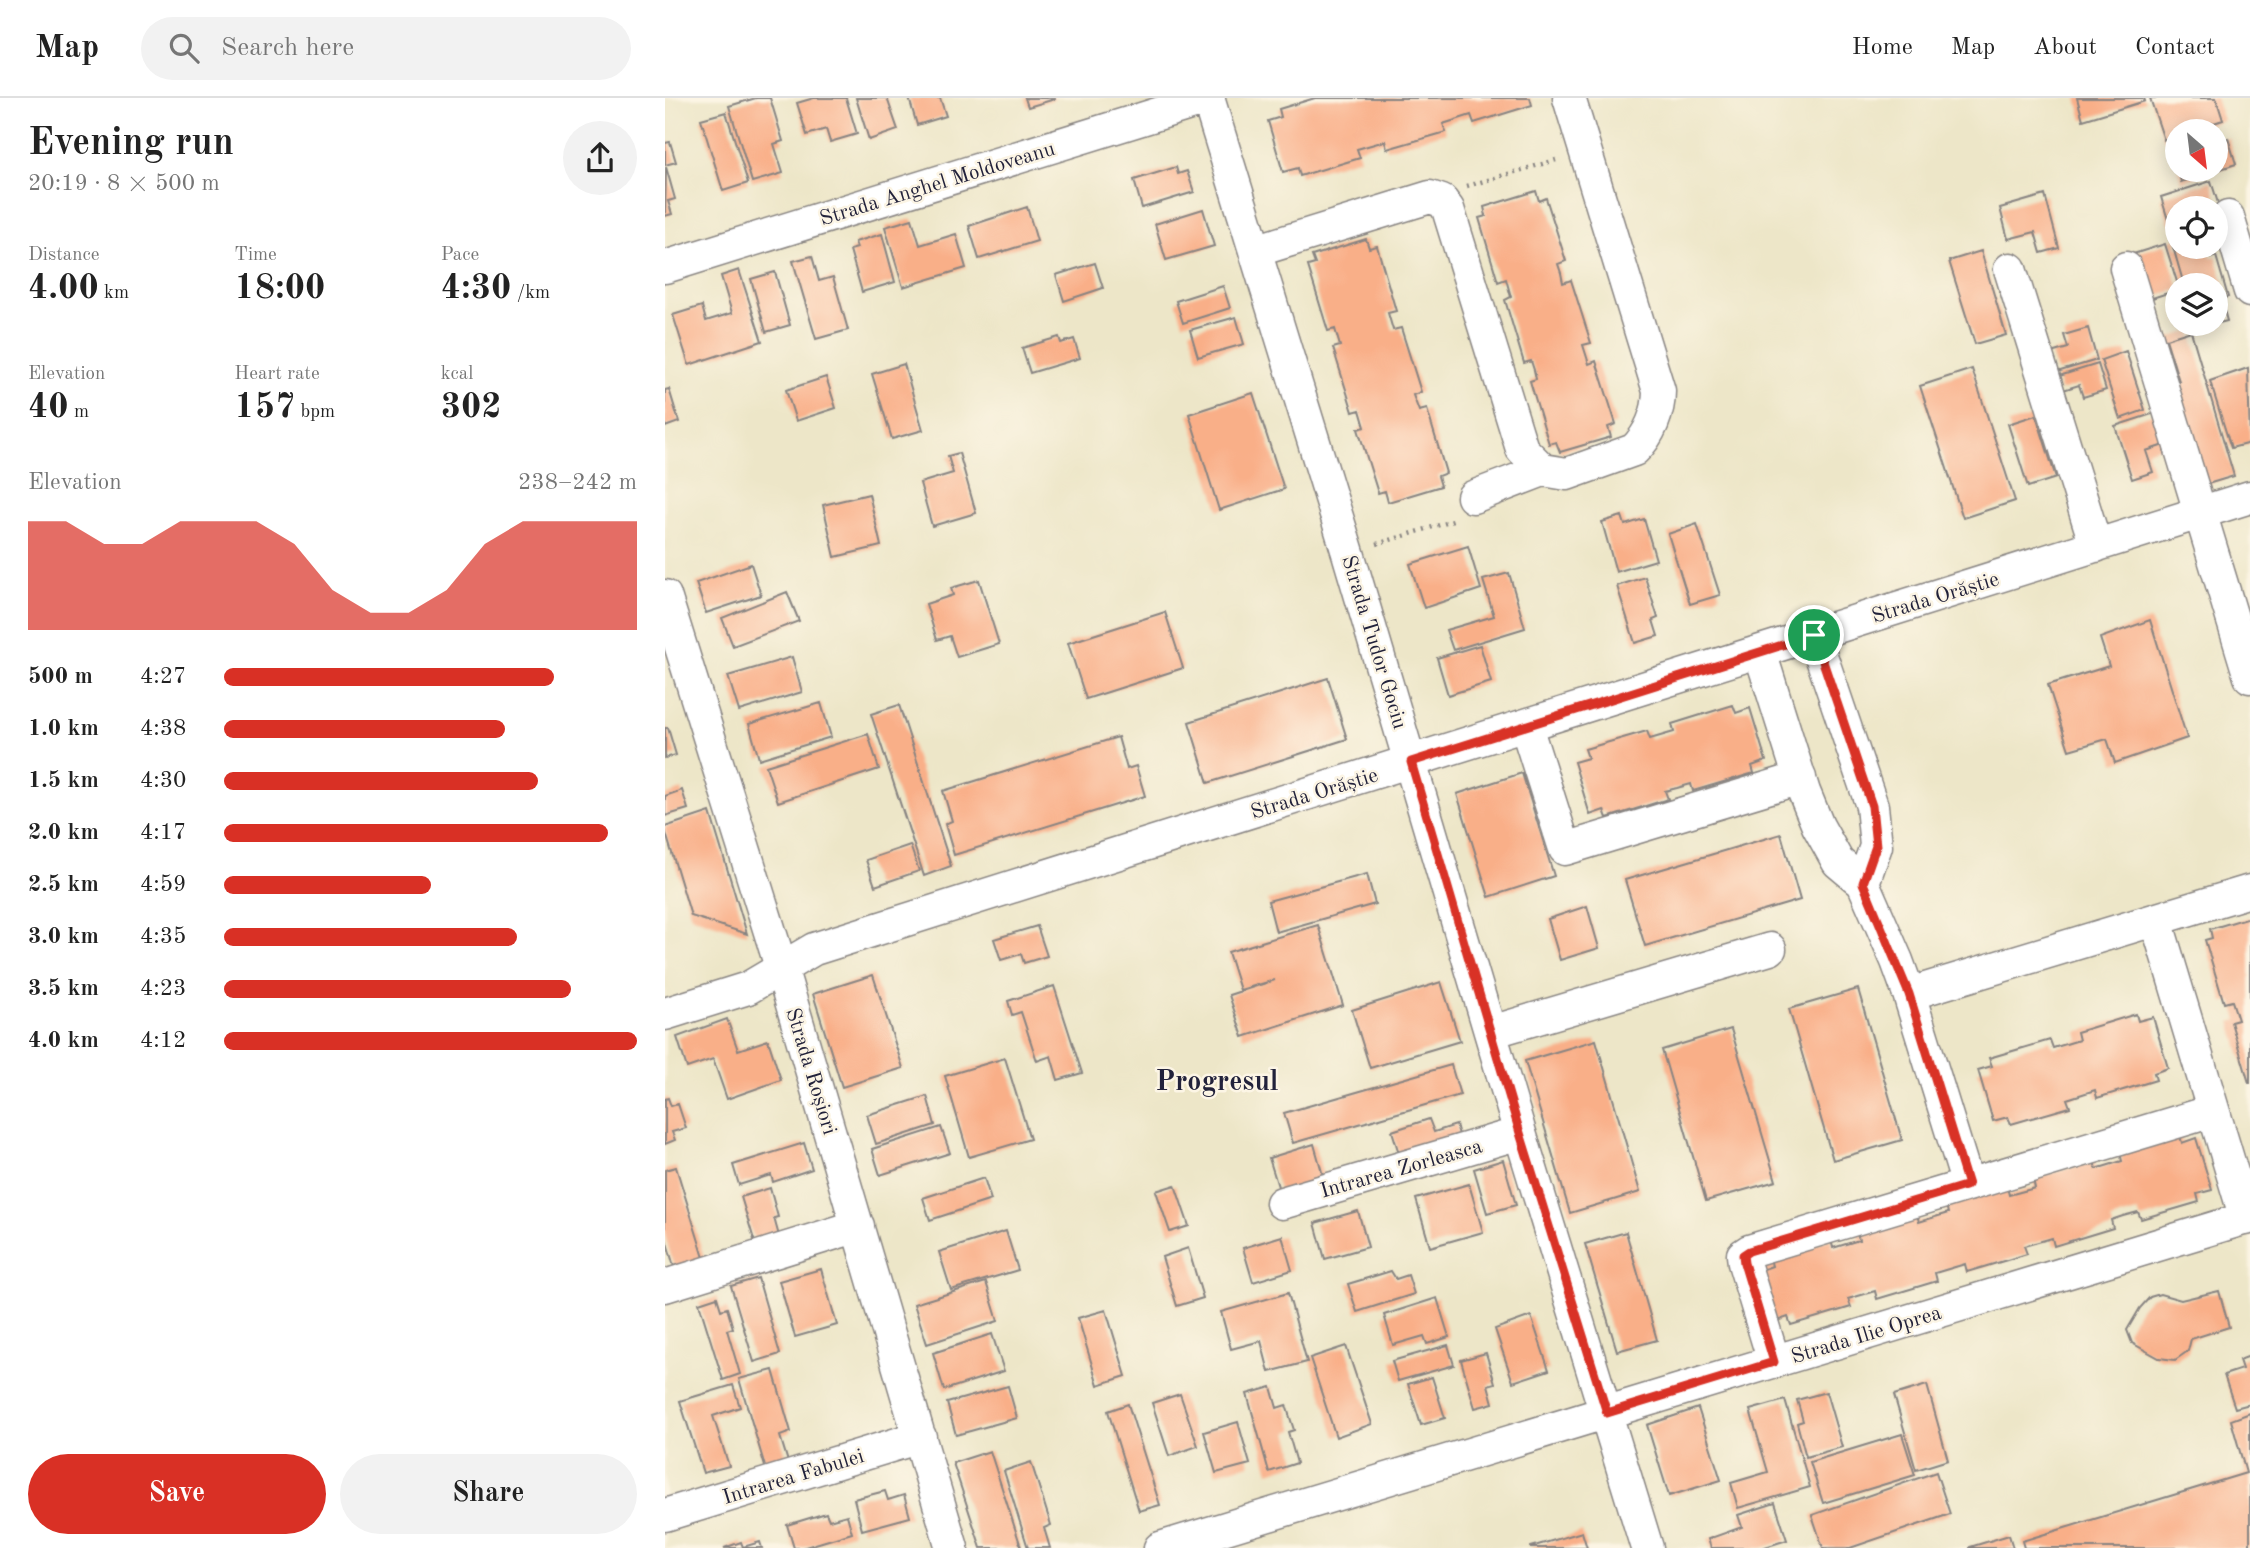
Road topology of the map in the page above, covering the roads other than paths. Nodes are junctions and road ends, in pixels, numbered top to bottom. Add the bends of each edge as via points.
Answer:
1 (1208, 98) edge
2 (1569, 98) edge
3 (2228, 217) dead end
4 (1255, 251) junction
5 (665, 267) edge
6 (2126, 268) dead end
7 (2010, 269) dead end
8 (2250, 291) edge
9 (1542, 470) junction
10 (1473, 497) road end
11 (2250, 498) edge
12 (2200, 513) junction
13 (2096, 546) junction
14 (665, 597) edge
15 (1814, 635) junction
16 (1760, 652) junction
17 (2250, 677) edge
18 (677, 681) edge
19 (1526, 726) junction
20 (1411, 762) junction
21 (1800, 778) junction
22 (1863, 883) junction
23 (2250, 891) edge
24 (2156, 919) junction
25 (1770, 949) dead end
26 (781, 967) junction
27 (1909, 994) junction
28 (665, 1014) edge
29 (1491, 1032) junction
30 (2213, 1111) junction
31 (1520, 1133) junction
32 (1968, 1185) junction
33 (1282, 1203) dead end
34 (2248, 1218) edge
35 (858, 1226) junction
36 (665, 1286) edge
37 (1774, 1362) junction
38 (1607, 1413) junction
39 (920, 1437) junction
40 (665, 1515) edge
41 (952, 1548) edge
42 (1160, 1548) edge
43 (1647, 1548) edge

1 - 4 street, Strada Tudor Gociu
1 - 5 street, Strada Anghel Moldoveanu
2 - 9 street via 1659,391 1659,407 1634,450 1567,474
3 - 8 street
4 - 9 street via 1430,197 1442,201 1522,449
4 - 20 street, Strada Tudor Gociu
6 - 12 street
7 - 13 street
9 - 10 street
11 - 12 street, Strada Orăștie
12 - 13 street, Strada Orăștie
12 - 17 street
13 - 15 street, Strada Orăștie
14 - 18 street, Strada Roșiori
15 - 16 street, Strada Orăștie
15 - 22 street via 1872,806 1876,846
16 - 19 street, Strada Orăștie
16 - 21 street
18 - 26 street, Strada Roșiori
19 - 20 street, Strada Orăștie
19 - 21 street via 1565,849
20 - 26 street, Strada Orăștie via 814,949
20 - 29 street, Strada Tudor Gociu
21 - 22 street via 1838,862
22 - 27 street
23 - 24 street
24 - 27 street
24 - 30 street
25 - 29 street
26 - 28 street, Strada Orăștie via 748,988
26 - 35 street, Strada Roșiori
27 - 32 street
29 - 31 street, Strada Tudor Gociu
30 - 32 street
30 - 34 street
31 - 33 street, Intrarea Zorleasca
31 - 38 street, Strada Tudor Gociu
32 - 37 street via 1743,1255
34 - 37 street, Strada Ilie Oprea
35 - 36 street
35 - 39 street, Strada Roșiori
37 - 38 street, Strada Ilie Oprea
38 - 42 street, Strada Ilie Oprea
38 - 43 street, Strada Tudor Gociu
39 - 40 street, Intrarea Fabulei
39 - 41 street, Strada Roșiori

